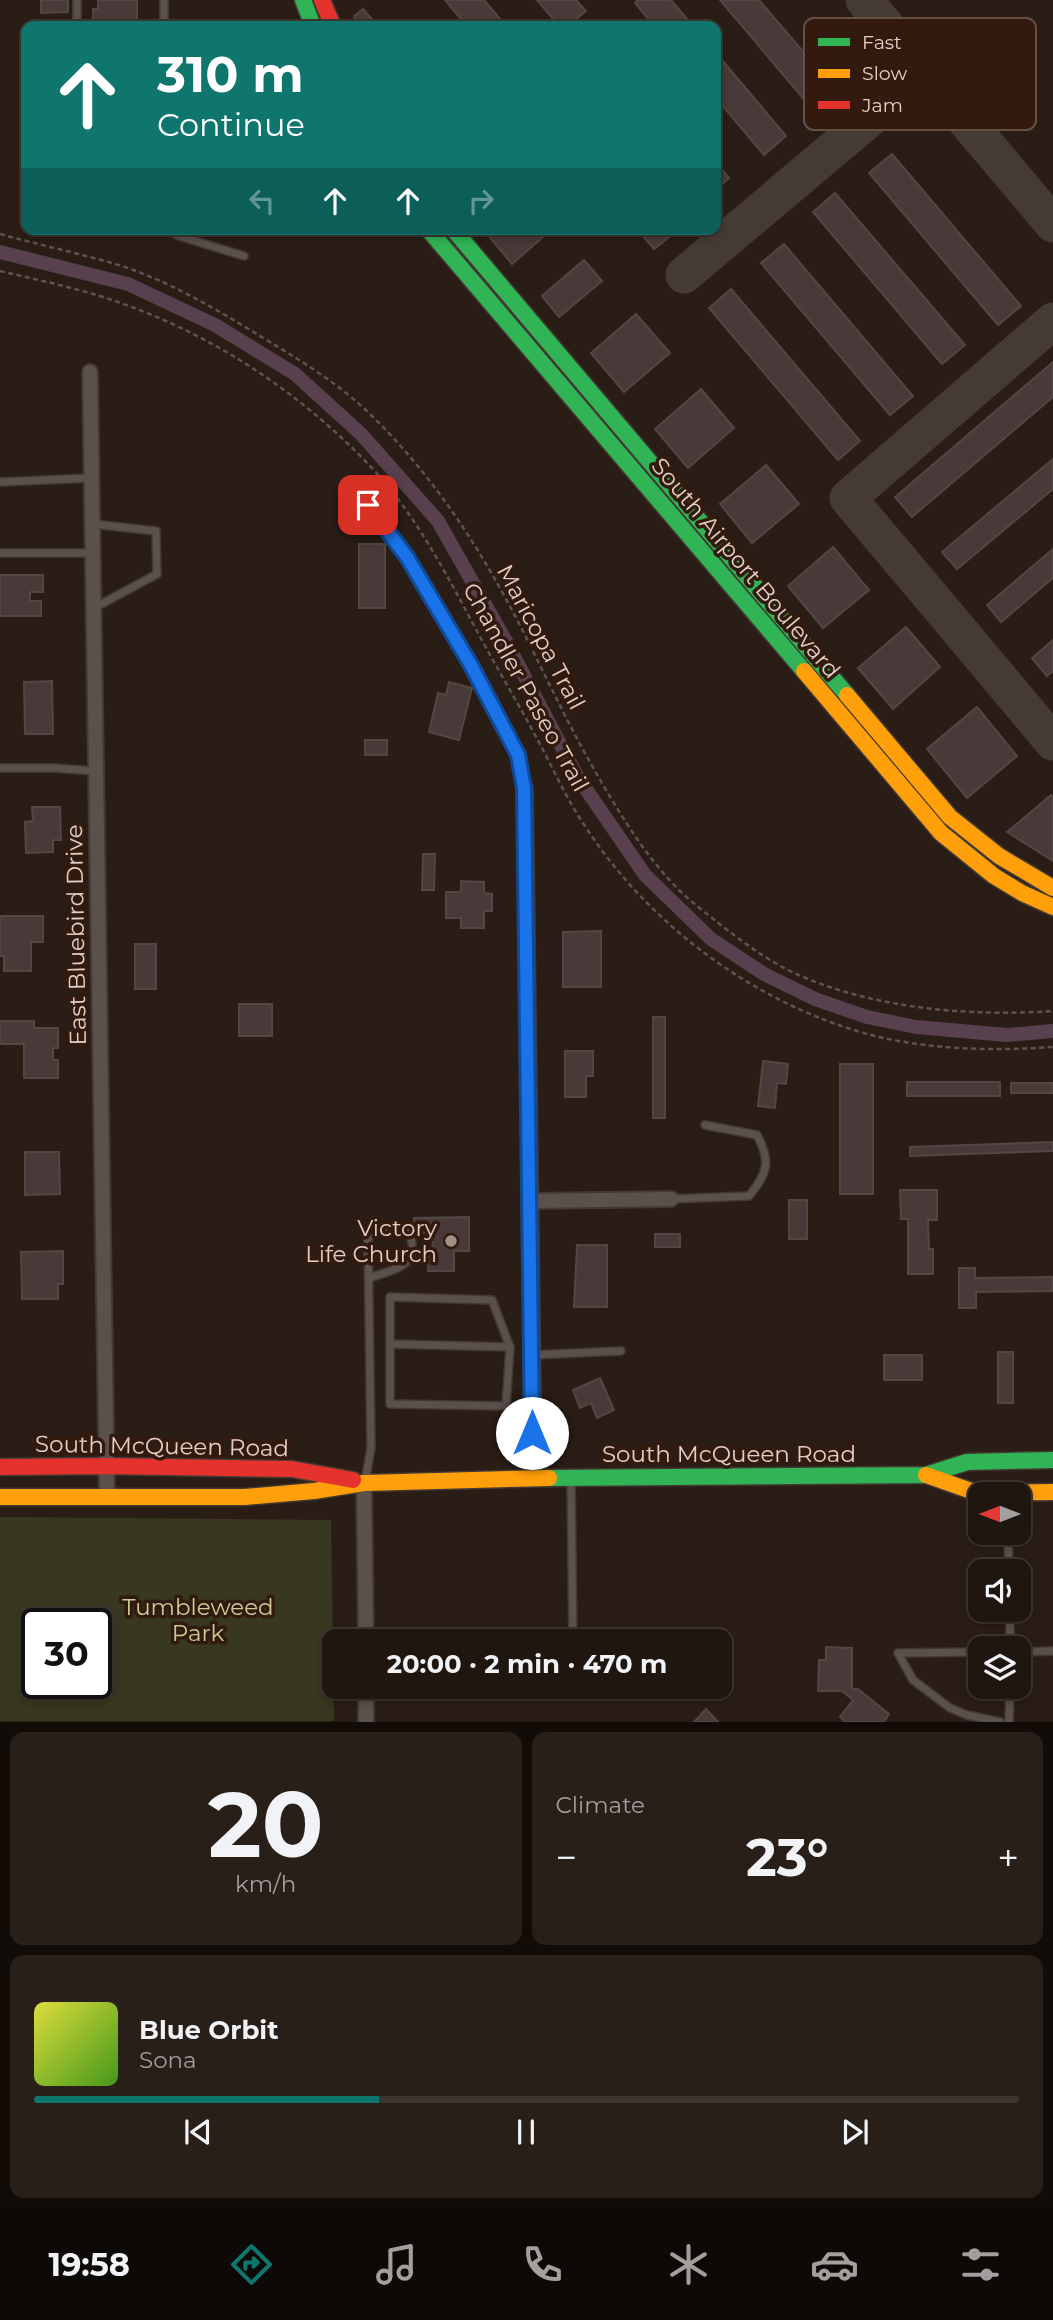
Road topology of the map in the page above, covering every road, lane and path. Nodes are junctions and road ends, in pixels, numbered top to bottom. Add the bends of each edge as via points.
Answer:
1 (77, 0) edge
2 (164, 0) edge
3 (303, 0) edge
4 (322, 0) edge
5 (77, 21) edge
6 (164, 21) edge
7 (311, 21) edge
8 (331, 21) edge
9 (0, 234) edge
10 (177, 235) edge
11 (433, 235) edge
12 (458, 235) edge
13 (244, 256) dead end
14 (0, 271) edge
15 (506, 292) junction
16 (491, 304) junction
17 (90, 372) dead end
18 (92, 478) junction
19 (0, 482) edge
20 (356, 488) dead end
21 (93, 524) junction
22 (0, 553) edge
23 (93, 553) junction
24 (94, 608) junction
25 (0, 768) edge
26 (97, 771) junction
27 (524, 788) joint
28 (1053, 888) edge
29 (1053, 907) edge
30 (1053, 1011) edge
31 (1053, 1047) edge
32 (705, 1125) dead end
33 (671, 1199) joint
34 (530, 1201) junction
35 (369, 1278) junction
36 (390, 1344) junction
37 (510, 1347) junction
38 (621, 1351) dead end
39 (533, 1355) junction
40 (506, 1406) junction
41 (532, 1433) junction
42 (1053, 1460) edge
43 (107, 1466) junction
44 (0, 1467) edge
45 (926, 1475) junction
46 (534, 1478) junction
47 (571, 1478) junction
48 (364, 1483) junction
49 (968, 1490) edge
50 (1031, 1492) edge
51 (1053, 1492) edge
52 (0, 1497) edge
53 (107, 1497) junction
54 (366, 1629) edge
55 (573, 1629) edge
56 (1053, 1651) edge
57 (968, 1652) edge
58 (1031, 1652) edge
59 (366, 1699) edge
60 (1010, 1699) edge
61 (366, 1721) edge
62 (1000, 1721) edge
63 (1009, 1721) edge

1 - 5 lane
2 - 6 lane
3 - 7 street
4 - 8 street
9 - 30 path, Maricopa Trail via 123,267 178,289 335,384 372,416 445,499 501,590 592,765 650,855 680,891 749,947 788,970 907,1006 972,1013
10 - 13 lane
11 - 16 street, South Airport Boulevard
12 - 15 street, South Airport Boulevard
14 - 31 path, Chandler Paseo Trail via 114,301 236,356 310,410 370,466 417,524 586,828 623,877 696,948 771,996 880,1037 969,1049
15 - 16 street
15 - 28 street, South Airport Boulevard via 950,817 997,856
16 - 29 street, South Airport Boulevard via 941,833 982,870
17 - 18 street, East Bluebird Drive
18 - 19 lane
18 - 21 street, East Bluebird Drive
20 - 27 lane via 407,557 471,665 518,755
21 - 23 street, East Bluebird Drive
21 - 24 lane via 156,531 157,574
22 - 23 lane
23 - 24 street, East Bluebird Drive
24 - 26 street, East Bluebird Drive
25 - 26 lane
26 - 43 street, East Bluebird Drive
27 - 34 street
32 - 33 lane via 757,1135 767,1154 762,1181 750,1196
33 - 34 street
34 - 39 street
35 - 35 lane via 368,1238 381,1227 410,1233 414,1245 410,1259
35 - 48 lane via 371,1448
36 - 37 lane
36 - 37 lane via 390,1297 492,1300
36 - 40 lane via 390,1404
37 - 40 lane
38 - 39 lane
39 - 41 street
40 - 41 lane
41 - 46 street
42 - 45 street, South McQueen Road via 967,1462
43 - 44 street, South McQueen Road
43 - 48 street, South McQueen Road via 292,1469
43 - 53 street, East Bluebird Drive
45 - 47 street, South McQueen Road
45 - 49 street, South McQueen Road
46 - 47 street, South McQueen Road
46 - 48 street, South McQueen Road
47 - 55 lane
48 - 53 street, South McQueen Road via 245,1497
48 - 54 street
50 - 51 street, South McQueen Road
52 - 53 street, South McQueen Road
56 - 58 lane
57 - 62 lane via 898,1653 913,1680 950,1708
59 - 61 street
60 - 63 lane

